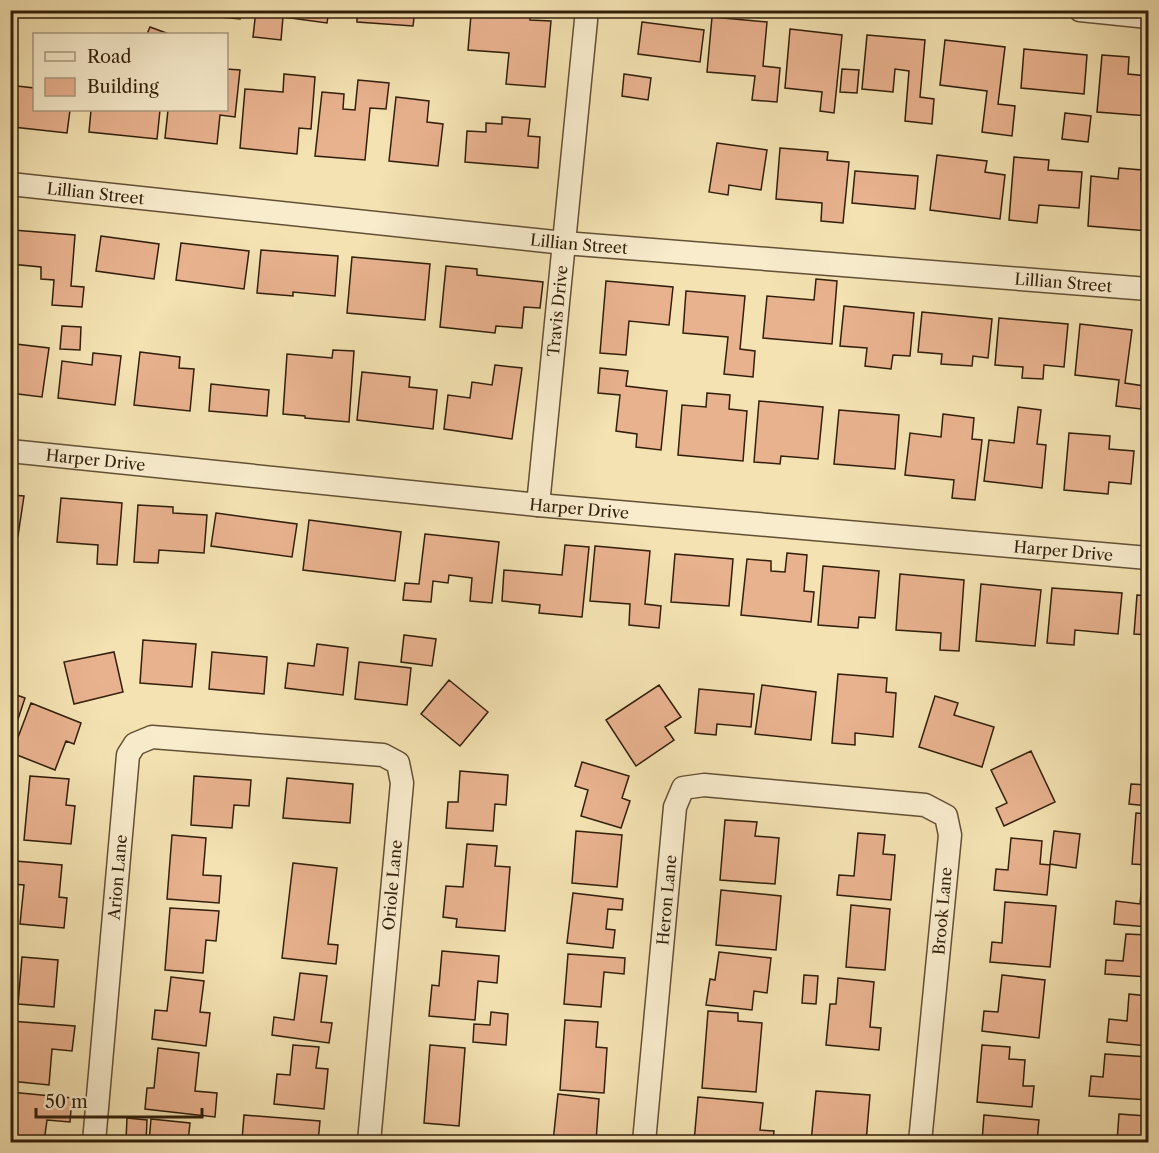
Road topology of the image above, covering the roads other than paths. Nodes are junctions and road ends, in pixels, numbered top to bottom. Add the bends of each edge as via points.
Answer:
1 (587, 10) edge
2 (1080, 10) edge
3 (1149, 17) edge
4 (10, 184) edge
5 (564, 243) junction
6 (1149, 289) edge
7 (10, 451) edge
8 (538, 505) junction
9 (1149, 558) edge
10 (264, 747) joint
11 (813, 794) joint
12 (94, 1143) edge
13 (369, 1143) edge
14 (644, 1143) edge
15 (920, 1143) edge

1 - 5 street, Travis Drive
2 - 3 street
4 - 5 street, Lillian Street
5 - 6 street, Lillian Street
5 - 8 street, Travis Drive
7 - 8 street, Harper Drive
8 - 9 street, Harper Drive
10 - 12 street, Arion Lane via 152,737 135,744 128,755
10 - 13 street, Oriole Lane via 383,755 398,763 402,783
11 - 14 street, Heron Lane via 704,785 684,788 675,807
11 - 15 street, Brook Lane via 925,805 946,816 950,835

